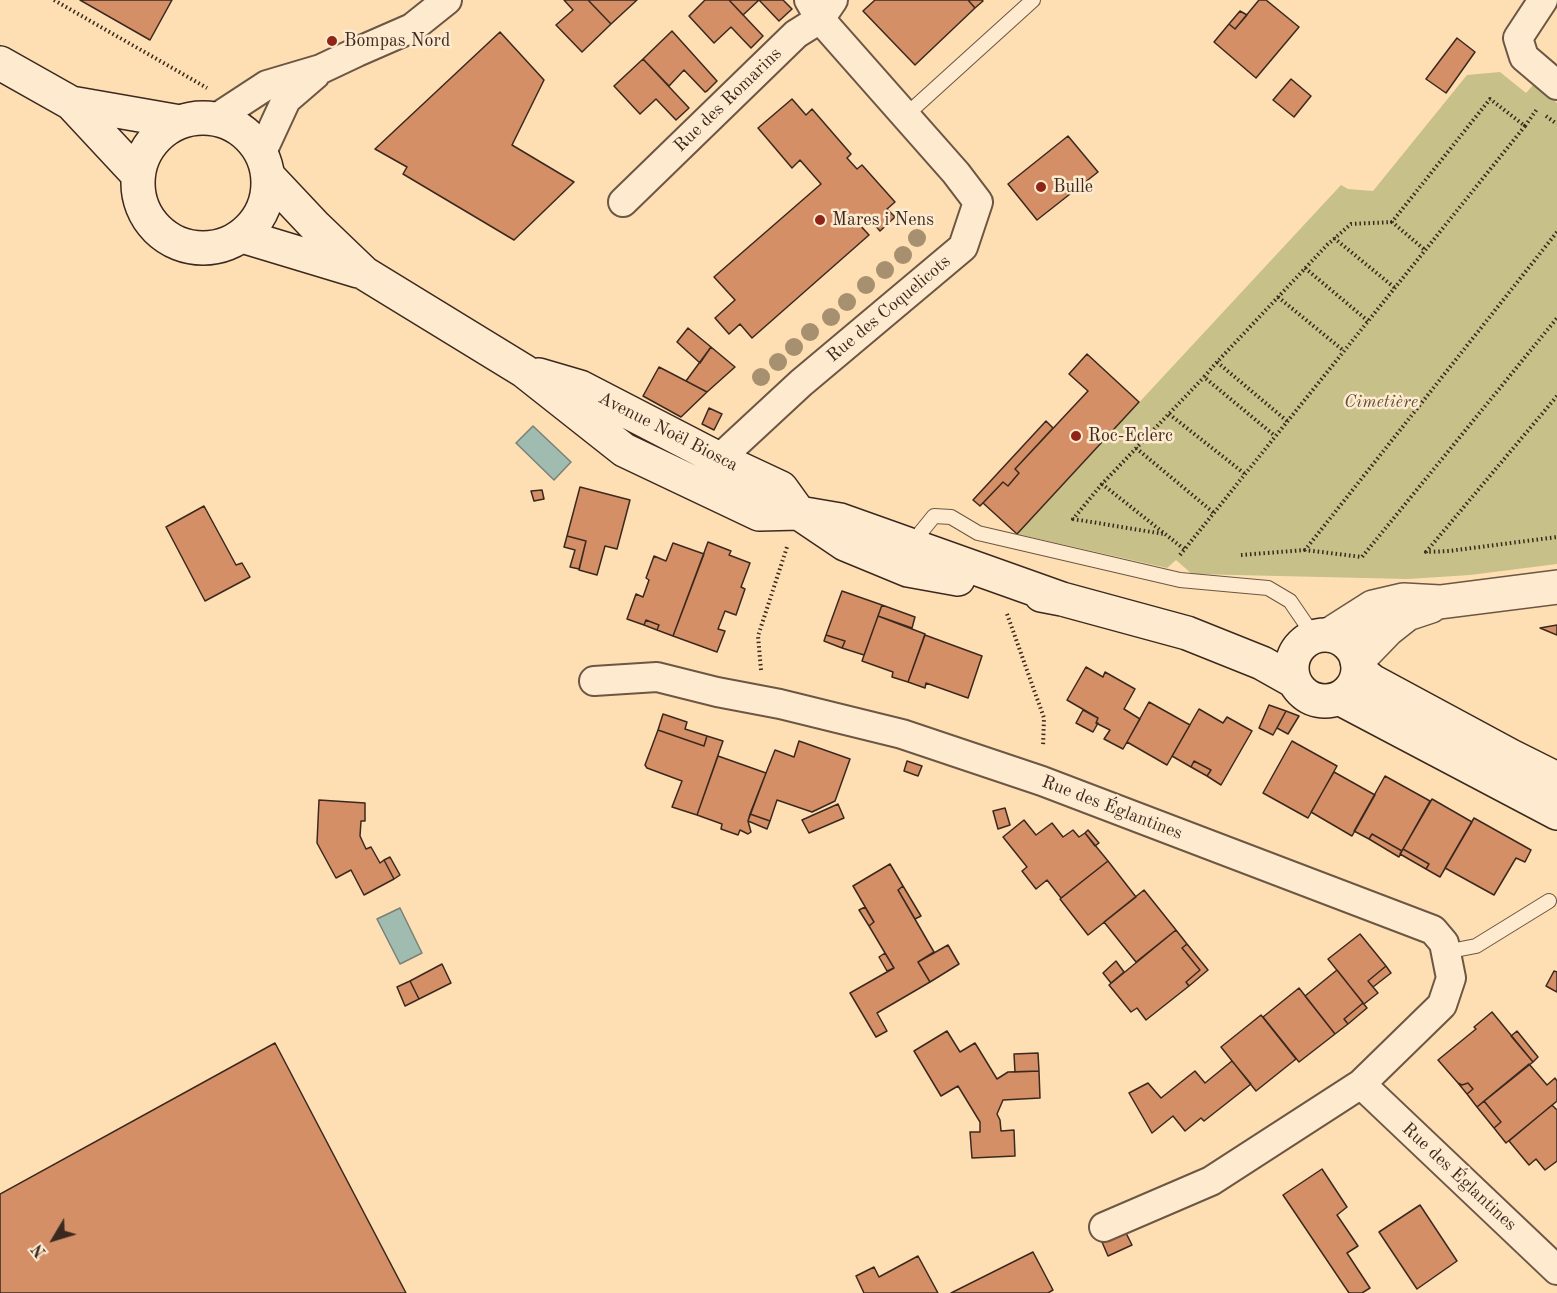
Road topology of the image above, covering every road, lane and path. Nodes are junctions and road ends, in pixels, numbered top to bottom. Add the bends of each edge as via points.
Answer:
1 (54, 0) edge
2 (447, 0) edge
3 (1033, 0) edge
4 (1543, 0) edge
5 (820, 6) edge
6 (0, 63) edge
7 (321, 69) junction
8 (1557, 84) edge
9 (71, 104) junction
10 (212, 104) junction
11 (905, 116) junction
12 (180, 122) junction
13 (1557, 124) edge
14 (1525, 126) junction
15 (265, 165) junction
16 (138, 175) junction
17 (623, 202) dead end
18 (1392, 222) junction
19 (1557, 232) edge
20 (242, 236) junction
21 (1334, 238) junction
22 (1425, 250) junction
23 (1305, 268) junction
24 (364, 273) junction
25 (1395, 288) junction
26 (1278, 297) junction
27 (1557, 318) edge
28 (1368, 321) junction
29 (1344, 351) junction
30 (1217, 362) junction
31 (524, 371) junction
32 (1204, 377) junction
33 (1557, 396) edge
34 (1169, 414) junction
35 (1287, 422) junction
36 (1275, 436) junction
37 (1136, 448) junction
38 (719, 459) junction
39 (1245, 474) junction
40 (1102, 484) junction
41 (799, 513) junction
42 (1214, 513) junction
43 (1165, 534) junction
44 (1557, 537) edge
45 (1184, 549) junction
46 (1305, 550) junction
47 (1241, 555) dead end
48 (912, 558) junction
49 (1176, 560) dead end
50 (997, 587) junction
51 (1557, 587) edge
52 (1062, 599) junction
53 (1440, 602) junction
54 (1187, 633) junction
55 (1314, 640) junction
56 (1357, 666) junction
57 (594, 681) dead end
58 (1294, 681) junction
59 (1339, 698) junction
60 (763, 700) junction
61 (1557, 779) edge
62 (1042, 781) junction
63 (1557, 813) edge
64 (1549, 901) dead end
65 (1445, 952) junction
66 (1361, 1084) junction
67 (1104, 1227) dead end
68 (1557, 1270) edge

1 - 10 path
2 - 7 street via 411,28
3 - 11 lane
4 - 8 street via 1518,38 1524,57
5 - 11 street, Rue des Coquelicots
5 - 17 street, Rue des Romarins
6 - 9 main road
7 - 10 street
7 - 15 street via 286,100
9 - 12 main road
9 - 16 main road
10 - 12 main road via 192,119
10 - 15 main road via 249,138
11 - 38 street, Rue des Coquelicots via 978,202 963,247 801,383
12 - 16 main road via 159,135 149,147
13 - 14 path via 1536,109
14 - 18 path via 1490,99
14 - 22 path
15 - 20 main road via 266,198 258,219
15 - 24 main road via 316,227
16 - 20 main road via 139,196 147,217 161,233 180,244 201,248 223,245
18 - 21 path via 1351,224
18 - 22 path
19 - 46 path
20 - 24 main road
21 - 23 path
21 - 25 path
22 - 25 path
23 - 26 path
23 - 28 path
24 - 31 main road, Avenue Noël Biosca
25 - 28 path
26 - 29 path
26 - 30 path
27 - 46 path via 1362,557
28 - 29 path
29 - 35 path
30 - 32 path
30 - 35 path
31 - 38 main road, Avenue Noël Biosca via 580,387
31 - 41 main road, Avenue Noël Biosca via 624,450 759,514
32 - 34 path
32 - 36 path
33 - 44 path via 1426,552
34 - 37 path
34 - 39 path
35 - 36 path
36 - 39 path
37 - 40 path
37 - 42 path
38 - 41 main road, Avenue Noël Biosca via 781,488
39 - 42 path
40 - 43 path
40 - 43 path via 1072,519
41 - 48 main road, Avenue Noël Biosca via 845,544
41 - 60 path via 758,636
42 - 45 path
43 - 45 path
45 - 49 path
46 - 47 path
48 - 50 main road, Avenue Noël Biosca
48 - 52 main road, Avenue Noël Biosca
48 - 55 lane via 921,532 934,516 951,517 978,532 1180,580 1268,588 1290,601
50 - 52 main road, Avenue Noël Biosca
50 - 62 path via 1044,718
51 - 53 main road
52 - 54 main road, Avenue Noël Biosca
53 - 55 main road via 1403,600 1373,607
53 - 56 main road via 1407,614 1388,629
54 - 55 main road, Avenue Noël Biosca
54 - 58 main road, Avenue Noël Biosca via 1262,663
55 - 56 main road via 1342,640 1352,649
55 - 58 main road via 1292,664
56 - 59 main road via 1352,686
56 - 61 main road via 1372,681
57 - 60 street, Rue des Églantines via 657,677
58 - 59 main road via 1305,695 1322,701
59 - 63 main road
60 - 62 street, Rue des Églantines via 902,734
62 - 65 street, Rue des Églantines via 1433,930 1444,943
64 - 65 lane via 1476,946
65 - 66 street, Rue des Églantines via 1451,978 1442,1005
66 - 67 street, Rue des Églantines via 1211,1181
66 - 68 street, Rue des Églantines

